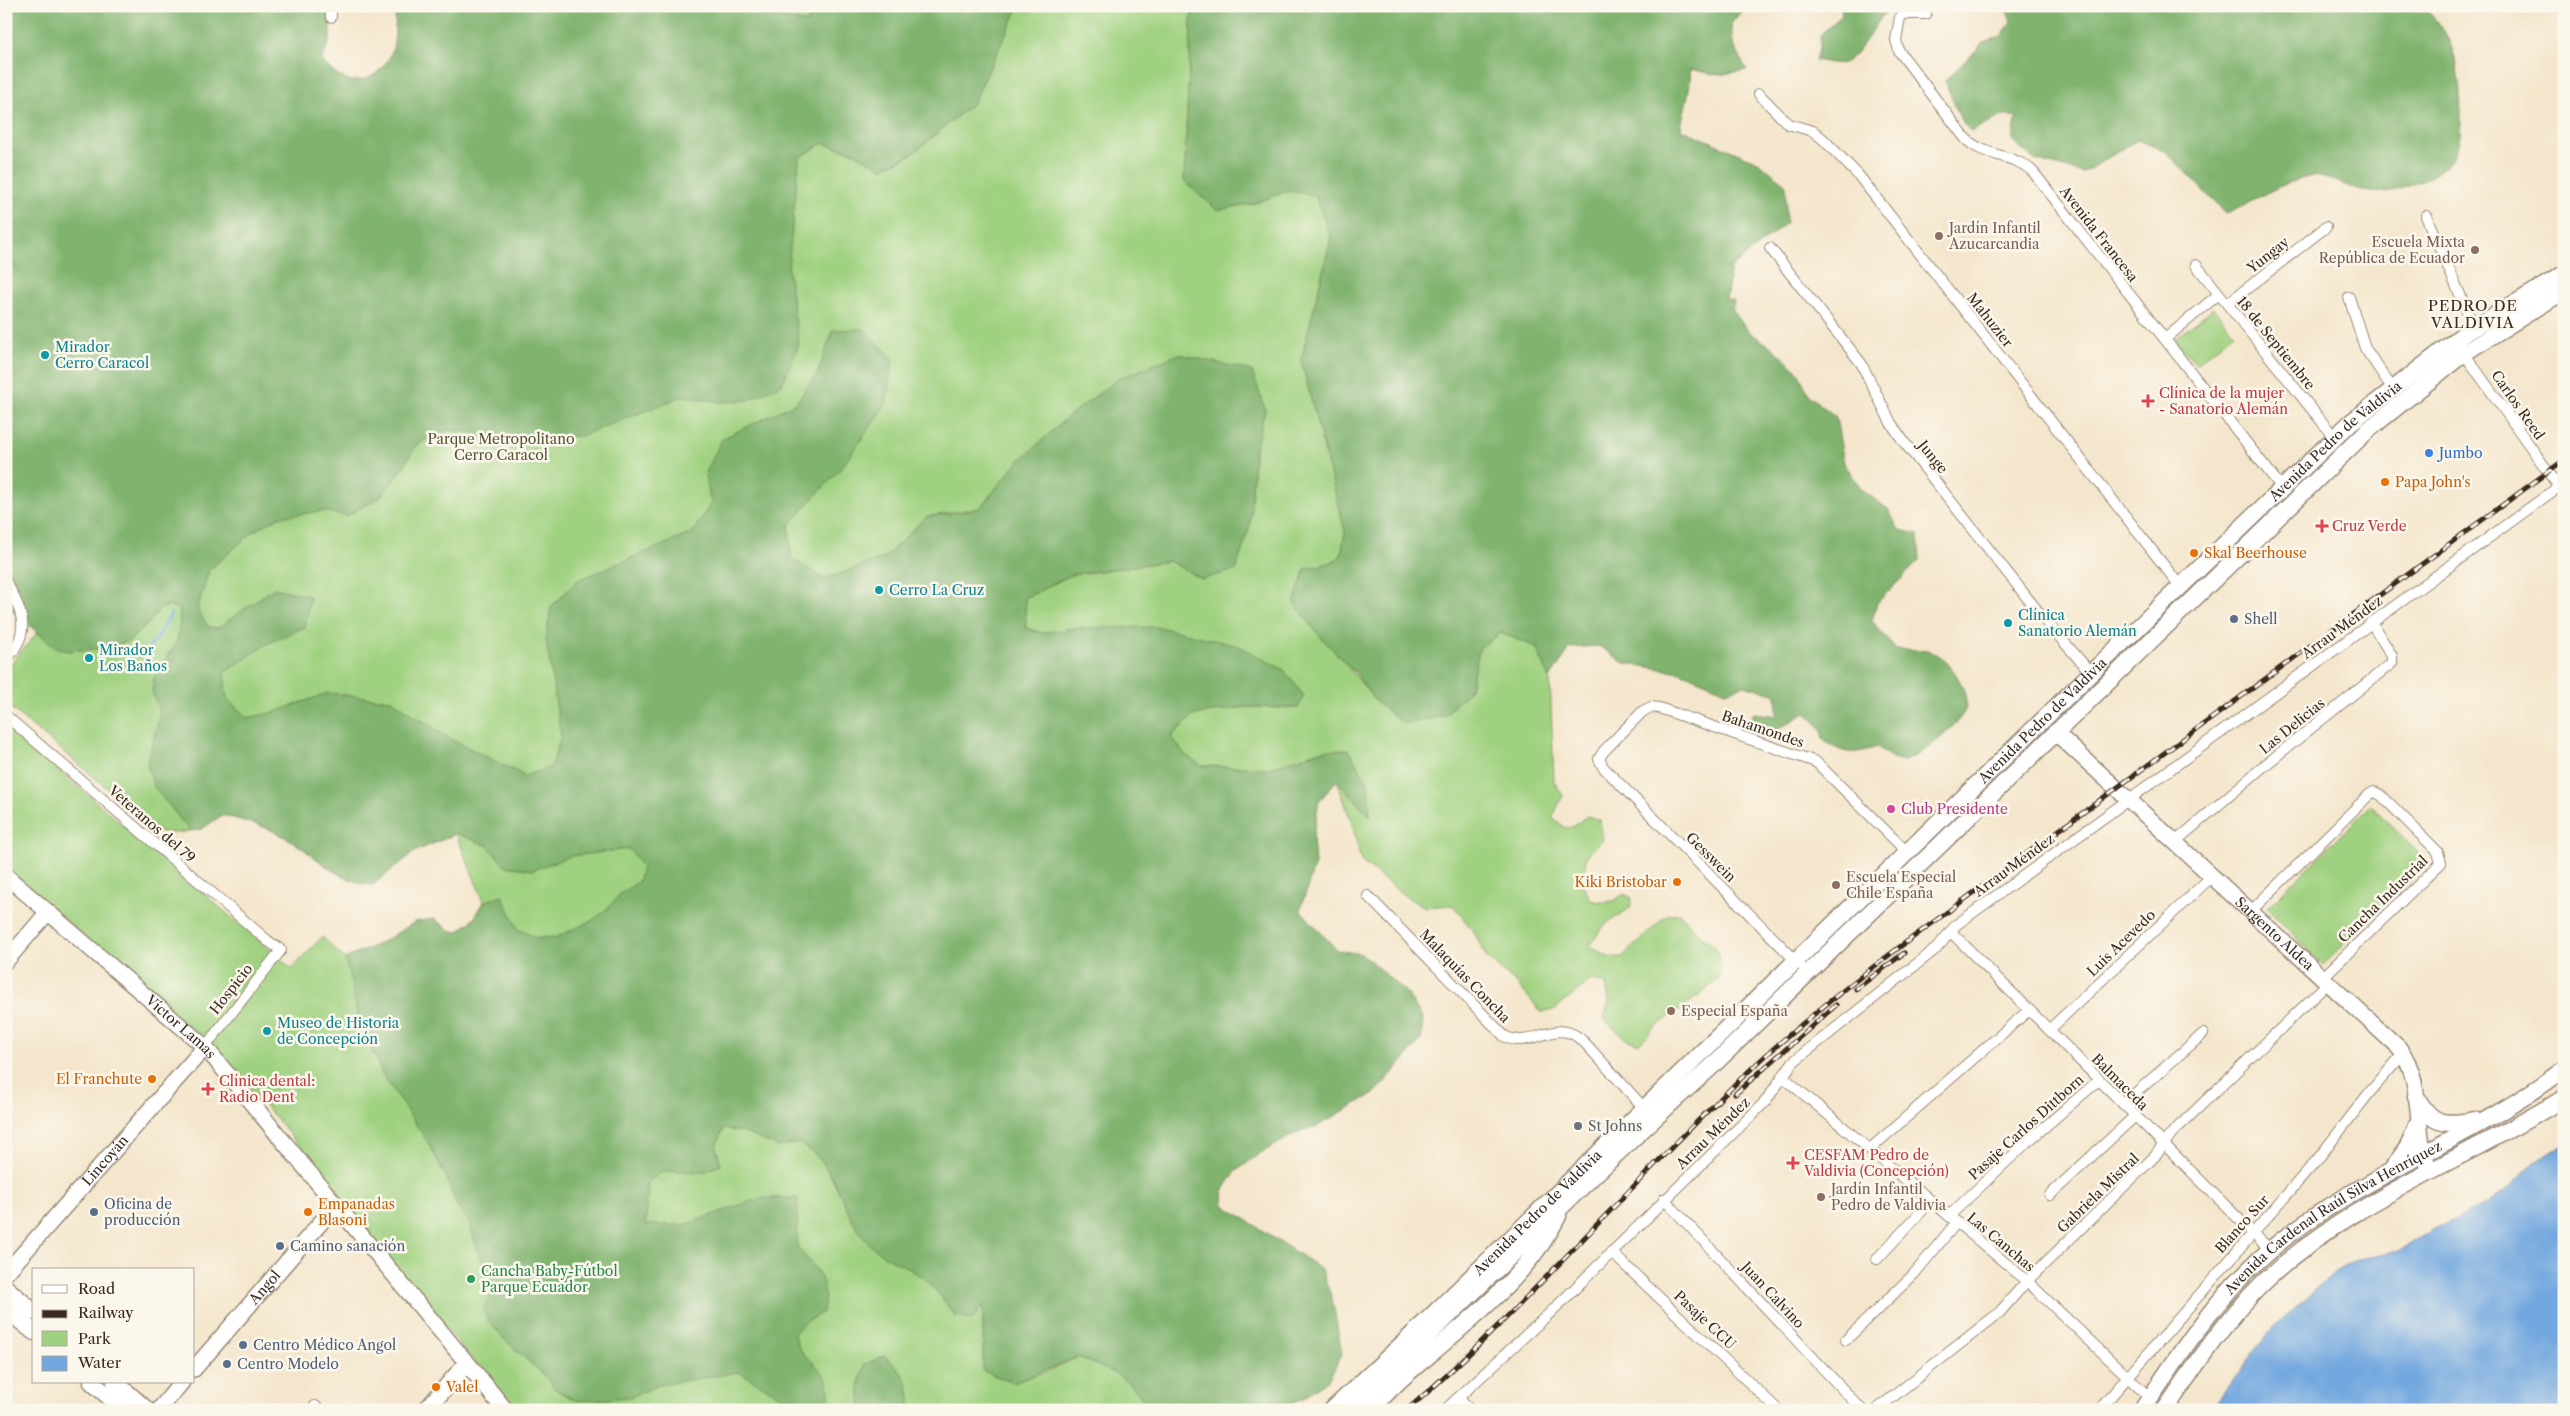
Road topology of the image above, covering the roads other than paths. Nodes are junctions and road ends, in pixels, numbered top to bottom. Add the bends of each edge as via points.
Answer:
1 (1901, 10) edge
2 (1926, 14) dead end
3 (1759, 94) dead end
4 (2426, 216) dead end
5 (2326, 228) dead end
6 (1770, 248) dead end
7 (2196, 265) dead end
8 (2564, 274) edge
9 (2564, 291) edge
10 (2219, 294) junction
11 (2348, 296) dead end
12 (2227, 304) junction
13 (2474, 327) junction
14 (2165, 339) junction
15 (2460, 347) junction
16 (2392, 388) junction
17 (2335, 438) junction
18 (2561, 485) edge
19 (2282, 488) junction
20 (2304, 491) junction
21 (2283, 511) junction
22 (6, 582) edge
23 (2180, 586) junction
24 (2183, 608) junction
25 (2371, 622) junction
26 (6, 660) edge
27 (2091, 673) junction
28 (2109, 679) junction
29 (2054, 709) junction
30 (6, 716) edge
31 (2035, 727) junction
32 (2055, 732) junction
33 (1600, 759) joint
34 (2129, 800) junction
35 (2175, 842) junction
36 (1906, 852) junction
37 (6, 876) edge
38 (2212, 876) junction
39 (1368, 896) dead end
40 (48, 912) junction
41 (2250, 912) junction
42 (1951, 932) junction
43 (281, 950) joint
44 (6, 960) edge
45 (1795, 960) junction
46 (1807, 972) junction
47 (2325, 980) junction
48 (2029, 1010) junction
49 (2049, 1030) junction
50 (2203, 1034) dead end
51 (205, 1047) junction
52 (2403, 1054) junction
53 (2564, 1069) edge
54 (1782, 1076) junction
55 (2099, 1080) junction
56 (2416, 1096) junction
57 (2564, 1098) edge
58 (2123, 1104) junction
59 (1644, 1108) junction
60 (2135, 1116) junction
61 (2489, 1118) junction
62 (2418, 1123) junction
63 (2164, 1144) junction
64 (1870, 1149) junction
65 (2422, 1153) junction
66 (2430, 1170) junction
67 (2389, 1171) junction
68 (2050, 1194) dead end
69 (1664, 1199) junction
70 (1566, 1201) junction
71 (1930, 1201) junction
72 (336, 1205) junction
73 (1953, 1219) junction
74 (2252, 1232) junction
75 (1513, 1244) junction
76 (2270, 1250) junction
77 (1611, 1252) junction
78 (1878, 1259) dead end
79 (1518, 1273) junction
80 (6, 1274) edge
81 (2027, 1281) junction
82 (6, 1288) edge
83 (1487, 1304) junction
84 (6, 1309) edge
85 (32, 1310) edge
86 (32, 1330) edge
87 (1846, 1340) dead end
88 (1423, 1342) junction
89 (466, 1363) junction
90 (195, 1368) edge
91 (2127, 1376) junction
92 (94, 1384) edge
93 (117, 1384) edge
94 (180, 1384) edge
95 (1458, 1398) junction
96 (2146, 1404) edge
97 (124, 1410) edge
98 (147, 1410) edge
99 (159, 1410) edge
100 (426, 1410) edge
101 (505, 1410) edge
102 (1332, 1410) edge
103 (1349, 1410) edge
104 (1372, 1410) edge
105 (1445, 1410) edge
106 (1470, 1410) edge
107 (1778, 1410) edge
108 (1862, 1410) edge
109 (1876, 1410) edge
110 (2099, 1410) edge
111 (2165, 1410) edge

1 - 2 street, Avenida Francesa
1 - 14 street, Avenida Francesa via 1896,40 1900,51 1965,138 1979,149 2019,162 2030,169
3 - 23 street, Mahuzier via 1788,124 1813,131 1823,139 1859,176
4 - 13 street
5 - 12 street, Yungay
6 - 27 street, Junge via 1862,363 1900,438
7 - 10 street, 18 de Septiembre
8 - 13 main road, Avenida Pedro de Valdivia
9 - 15 main road, Avenida Pedro de Valdivia
10 - 12 street, 18 de Septiembre
10 - 14 street
11 - 16 street via 2365,348
12 - 17 street, 18 de Septiembre
13 - 15 main road, Avenida Pedro de Valdivia
14 - 19 street, Avenida Francesa
15 - 16 main road, Avenida Pedro de Valdivia
15 - 18 street, Carlos Reed
15 - 20 main road, Avenida Pedro de Valdivia
16 - 17 main road, Avenida Pedro de Valdivia
17 - 19 main road, Avenida Pedro de Valdivia
18 - 25 street, Arrau Méndez
19 - 20 main road
19 - 21 main road
19 - 23 main road, Avenida Pedro de Valdivia
20 - 21 main road, Avenida Pedro de Valdivia
21 - 24 main road, Avenida Pedro de Valdivia
22 - 26 street via 16,599 23,631 21,641
23 - 24 main road
23 - 27 main road, Avenida Pedro de Valdivia
24 - 28 main road, Avenida Pedro de Valdivia
25 - 34 street, Arrau Méndez
25 - 35 street, Las Delicias via 2392,656 2392,663
27 - 28 main road
27 - 29 main road, Avenida Pedro de Valdivia
28 - 32 main road, Avenida Pedro de Valdivia
29 - 31 main road, Avenida Pedro de Valdivia
29 - 32 main road via 2052,721
30 - 43 street, Veteranos del 79
31 - 32 main road
31 - 36 main road, Avenida Pedro de Valdivia
32 - 34 street, Sargento Aldea
32 - 46 main road, Avenida Pedro de Valdivia
33 - 36 street, Bahamondes via 1601,754 1644,711 1651,707 1659,708 1816,762
33 - 45 street, Gesswein via 1603,767
34 - 35 street, Sargento Aldea
34 - 42 street, Arrau Méndez via 1965,917
35 - 38 street, Sargento Aldea
36 - 45 main road, Avenida Pedro de Valdivia
37 - 40 street, Víctor Lamas
38 - 41 street, Sargento Aldea
38 - 49 street, Luis Acevedo
39 - 59 street, Malaquías Concha via 1504,1036 1522,1041 1552,1031 1574,1034
40 - 44 street
40 - 51 street, Víctor Lamas
41 - 47 street, Sargento Aldea
41 - 47 street, Cancha Industrial via 2370,794 2381,795 2438,852 2441,863
42 - 48 street, Balmaceda
42 - 54 street, Arrau Méndez via 1937,948 1793,1062
43 - 51 street, Hospicio
45 - 46 street, Gesswein
45 - 59 main road, Avenida Pedro de Valdivia
46 - 70 main road, Avenida Pedro de Valdivia
47 - 52 street, Sargento Aldea
47 - 63 street, Gabriela Mistral
48 - 49 street, Balmaceda
48 - 64 street
49 - 55 street, Balmaceda
50 - 58 street
51 - 72 street, Víctor Lamas
51 - 80 street, Lincoyán
52 - 56 street, Sargento Aldea via 2412,1073
52 - 74 street, Blanco Sur via 2317,1160
53 - 61 main road, Avenida Cardenal Raúl Silva Henríquez
54 - 64 street, Las Canchas
54 - 69 street, Arrau Méndez via 1765,1102
55 - 58 street, Balmaceda
55 - 73 street, Pasaje Carlos Dittborn via 2026,1143
56 - 61 main road via 2428,1114 2440,1122 2453,1124
56 - 62 street, Sargento Aldea
57 - 66 main road, Avenida Cardenal Raúl Silva Henríquez
58 - 60 street, Balmaceda
59 - 75 main road, Avenida Pedro de Valdivia
60 - 63 street, Balmaceda
60 - 68 street
61 - 65 main road, Avenida Cardenal Raúl Silva Henríquez
62 - 65 street, Sargento Aldea
62 - 67 main road via 2408,1147
63 - 74 street, Balmaceda
63 - 81 street, Gabriela Mistral
64 - 71 street, Las Canchas
65 - 66 street, Sargento Aldea
65 - 67 main road, Avenida Cardenal Raúl Silva Henríquez
66 - 111 main road, Avenida Cardenal Raúl Silva Henríquez via 2339,1222 2278,1269 2230,1319
67 - 76 main road, Avenida Cardenal Raúl Silva Henríquez via 2318,1215
69 - 77 street, Arrau Méndez
69 - 108 street, Juan Calvino
70 - 75 main road, Avenida Pedro de Valdivia
70 - 79 main road via 1548,1234
71 - 73 street, Las Canchas
71 - 78 street
72 - 89 street, Víctor Lamas
72 - 90 street, Angol
73 - 81 street, Las Canchas
73 - 87 street, Pasaje Carlos Dittborn via 1914,1274
74 - 76 street, Balmaceda
74 - 91 street, Blanco Sur
75 - 79 main road
75 - 88 main road, Avenida Pedro de Valdivia
75 - 102 main road, Avenida Pedro de Valdivia
76 - 96 main road, Avenida Cardenal Raúl Silva Henríquez via 2213,1309
77 - 95 street, Arrau Méndez
77 - 107 street, Pasaje CCU
79 - 83 main road
81 - 91 street, Las Canchas
81 - 109 street, Gabriela Mistral via 1999,1313
82 - 85 main road
83 - 88 main road
83 - 104 main road via 1392,1387
84 - 86 main road
88 - 103 main road, Avenida Pedro de Valdivia
89 - 100 main road
89 - 101 main road, Víctor Lamas
91 - 96 street, Las Canchas
91 - 110 street, Blanco Sur
92 - 97 main road
93 - 98 main road
94 - 99 street
95 - 105 street, Arrau Méndez
95 - 106 street

